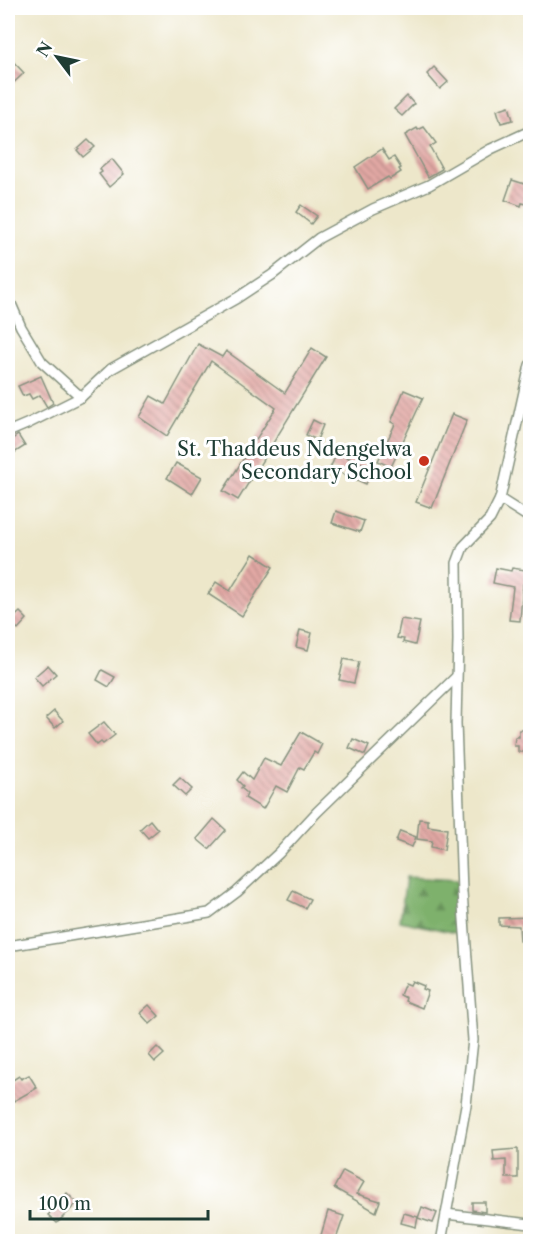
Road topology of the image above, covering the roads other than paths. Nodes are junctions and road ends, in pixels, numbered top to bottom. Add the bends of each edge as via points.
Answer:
1 (531, 131) edge
2 (8, 297) edge
3 (531, 365) edge
4 (81, 397) junction
5 (8, 432) edge
6 (500, 499) junction
7 (531, 518) edge
8 (456, 677) junction
9 (8, 946) edge
10 (446, 1214) junction
11 (531, 1224) edge
12 (441, 1242) edge

1 - 4 street via 319,238 237,298 111,369
2 - 4 street via 42,362
3 - 6 street
4 - 5 street
6 - 7 street
6 - 8 street via 489,519 463,546 457,563
8 - 9 street via 279,853 209,913
8 - 10 street via 462,892 472,1040 466,1105
10 - 11 street
10 - 12 street

